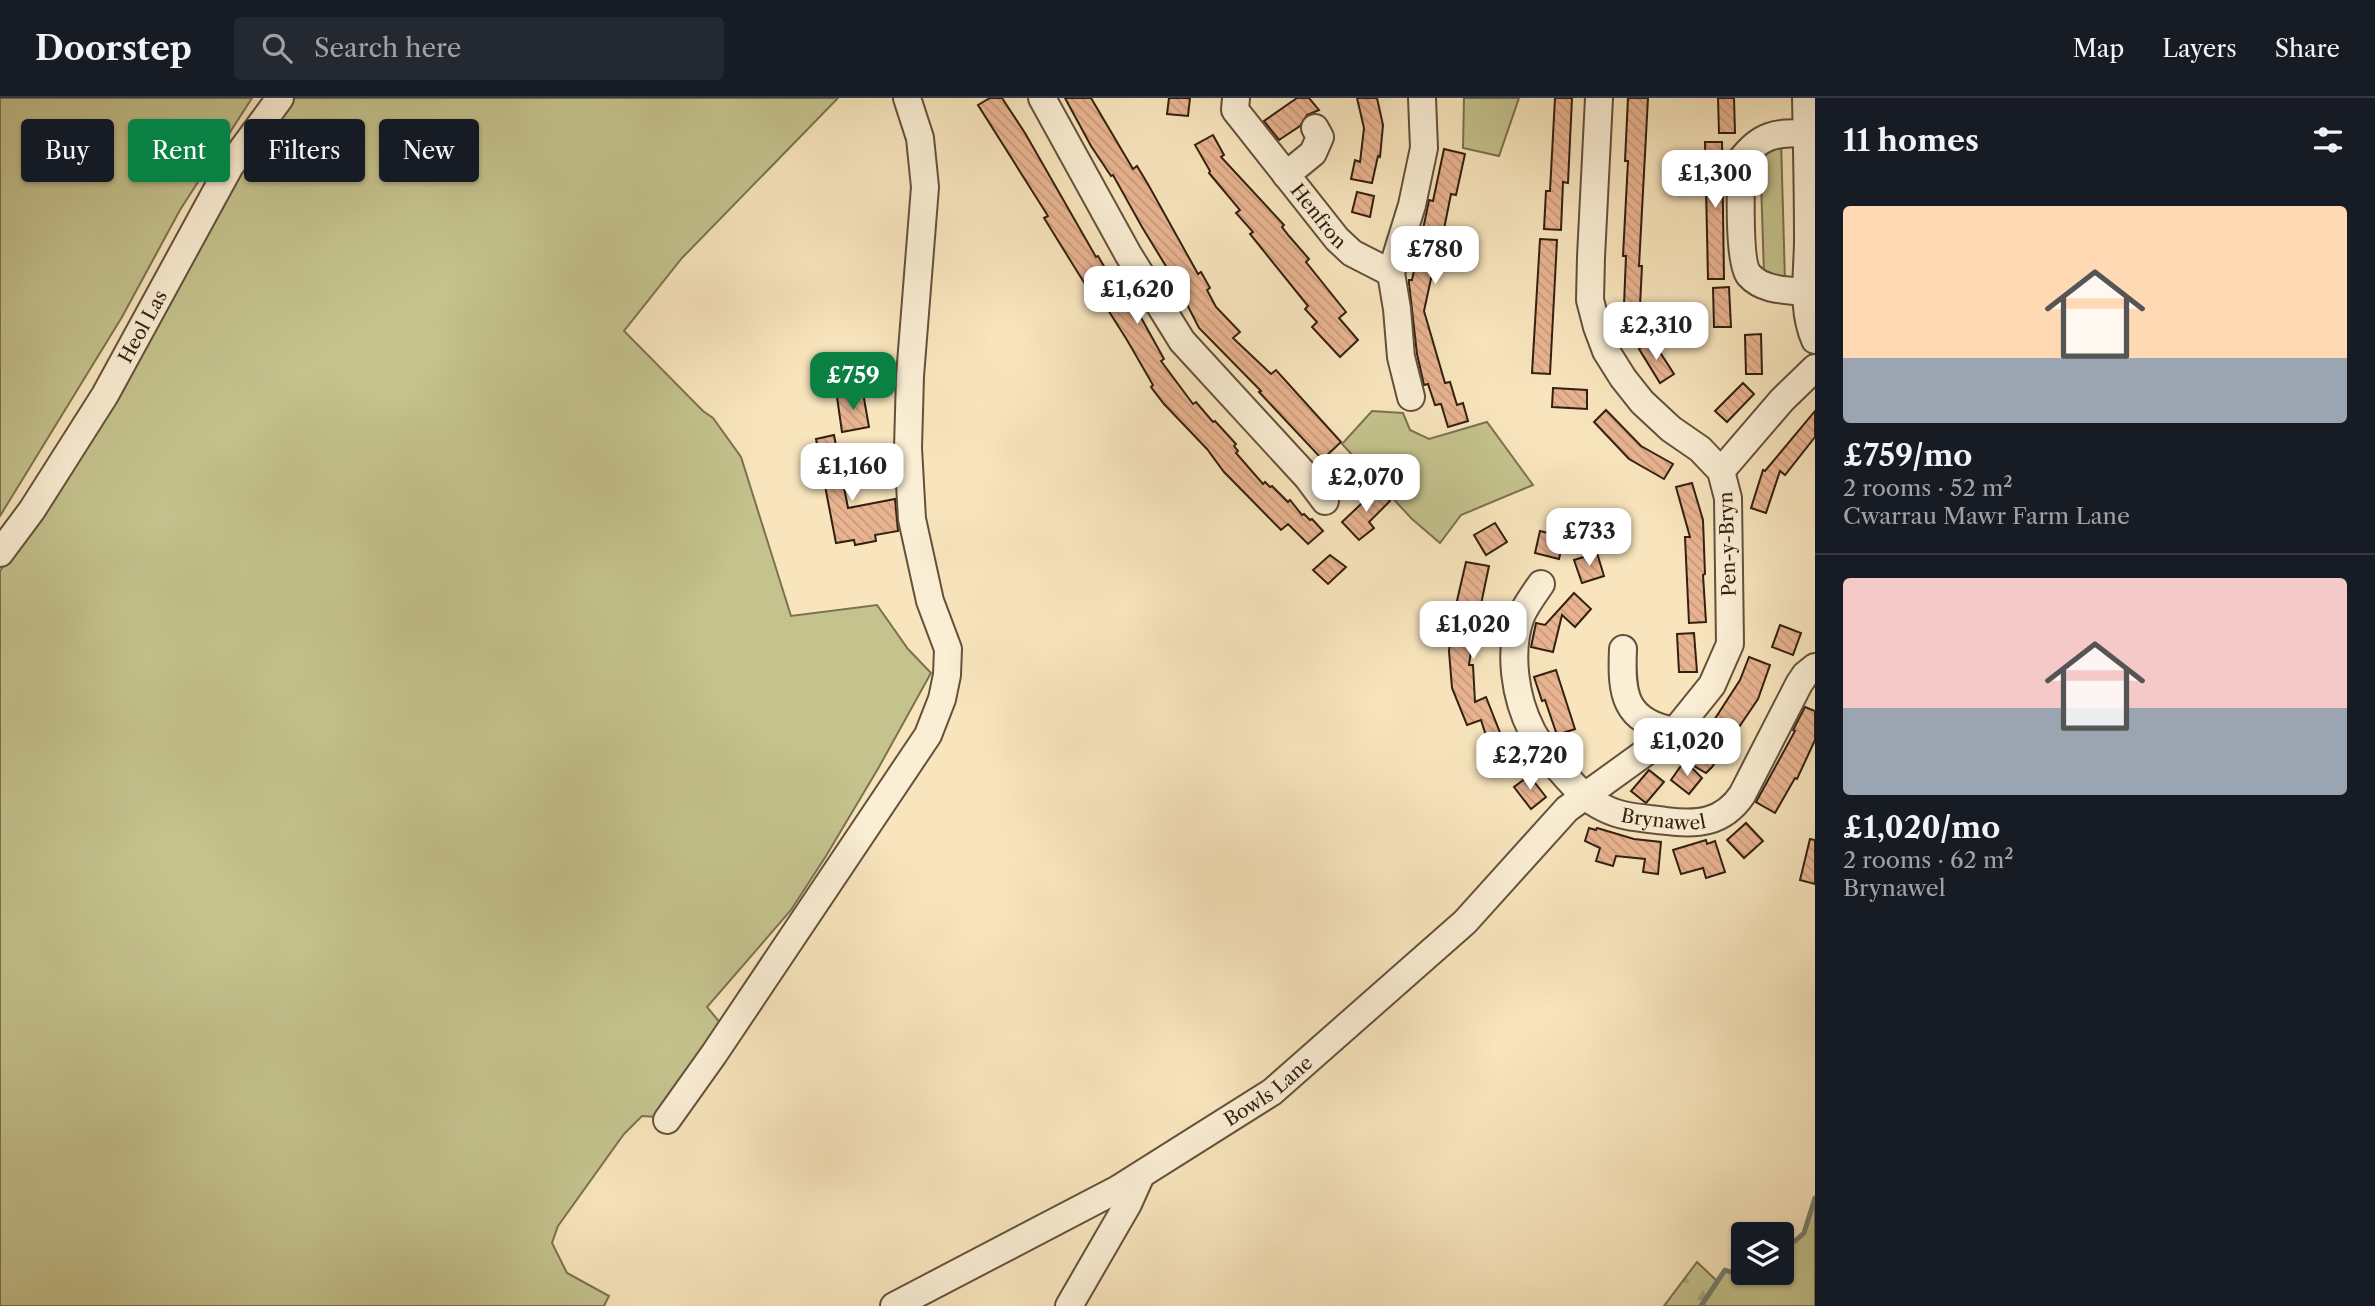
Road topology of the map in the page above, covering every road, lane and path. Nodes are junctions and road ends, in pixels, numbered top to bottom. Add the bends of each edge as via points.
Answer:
1 (279, 98) edge
2 (907, 98) edge
3 (1042, 98) edge
4 (1236, 98) edge
5 (1422, 98) edge
6 (1600, 98) edge
7 (1806, 98) edge
8 (1315, 128) dead end
9 (1807, 132) junction
10 (1286, 175) junction
11 (1391, 273) junction
12 (1806, 292) junction
13 (1815, 340) edge
14 (1815, 368) edge
15 (1411, 397) dead end
16 (1721, 471) junction
17 (1325, 501) dead end
18 (0, 553) edge
19 (1541, 584) dead end
20 (1622, 649) dead end
21 (1815, 667) edge
22 (1675, 731) junction
23 (1584, 796) junction
24 (667, 1120) dead end
25 (1141, 1175) junction
26 (894, 1306) edge
27 (1069, 1306) edge

1 - 18 street, Heol Las via 230,166 105,395
2 - 24 street via 920,138 925,187 910,376 912,519 930,601 948,649 942,699 928,735
3 - 17 street via 1182,341
4 - 10 street, Henfron via 1235,110
5 - 11 street via 1424,148
6 - 16 street, Pen-y-Bryn via 1590,300 1597,327 1606,351 1642,402
7 - 9 street
8 - 10 street, Henfron via 1320,137 1313,153
9 - 12 street
9 - 12 street via 1760,140 1741,160 1743,256 1748,273 1775,289
10 - 11 street, Henfron via 1352,253
11 - 15 street via 1401,357
12 - 13 street via 1808,324
14 - 16 street
16 - 22 street, Pen-y-Bryn via 1728,498 1730,644 1712,685
19 - 23 street, Brynawel via 1521,616 1517,634 1520,697 1542,748
20 - 22 street via 1628,702 1652,726
21 - 23 street, Brynawel via 1799,684 1742,795 1721,816 1698,823 1636,817 1606,809
22 - 23 street, Pen-y-Bryn
23 - 25 street, Bowls Lane via 1465,922 1272,1093
25 - 26 street, Bowls Lane
25 - 27 street

